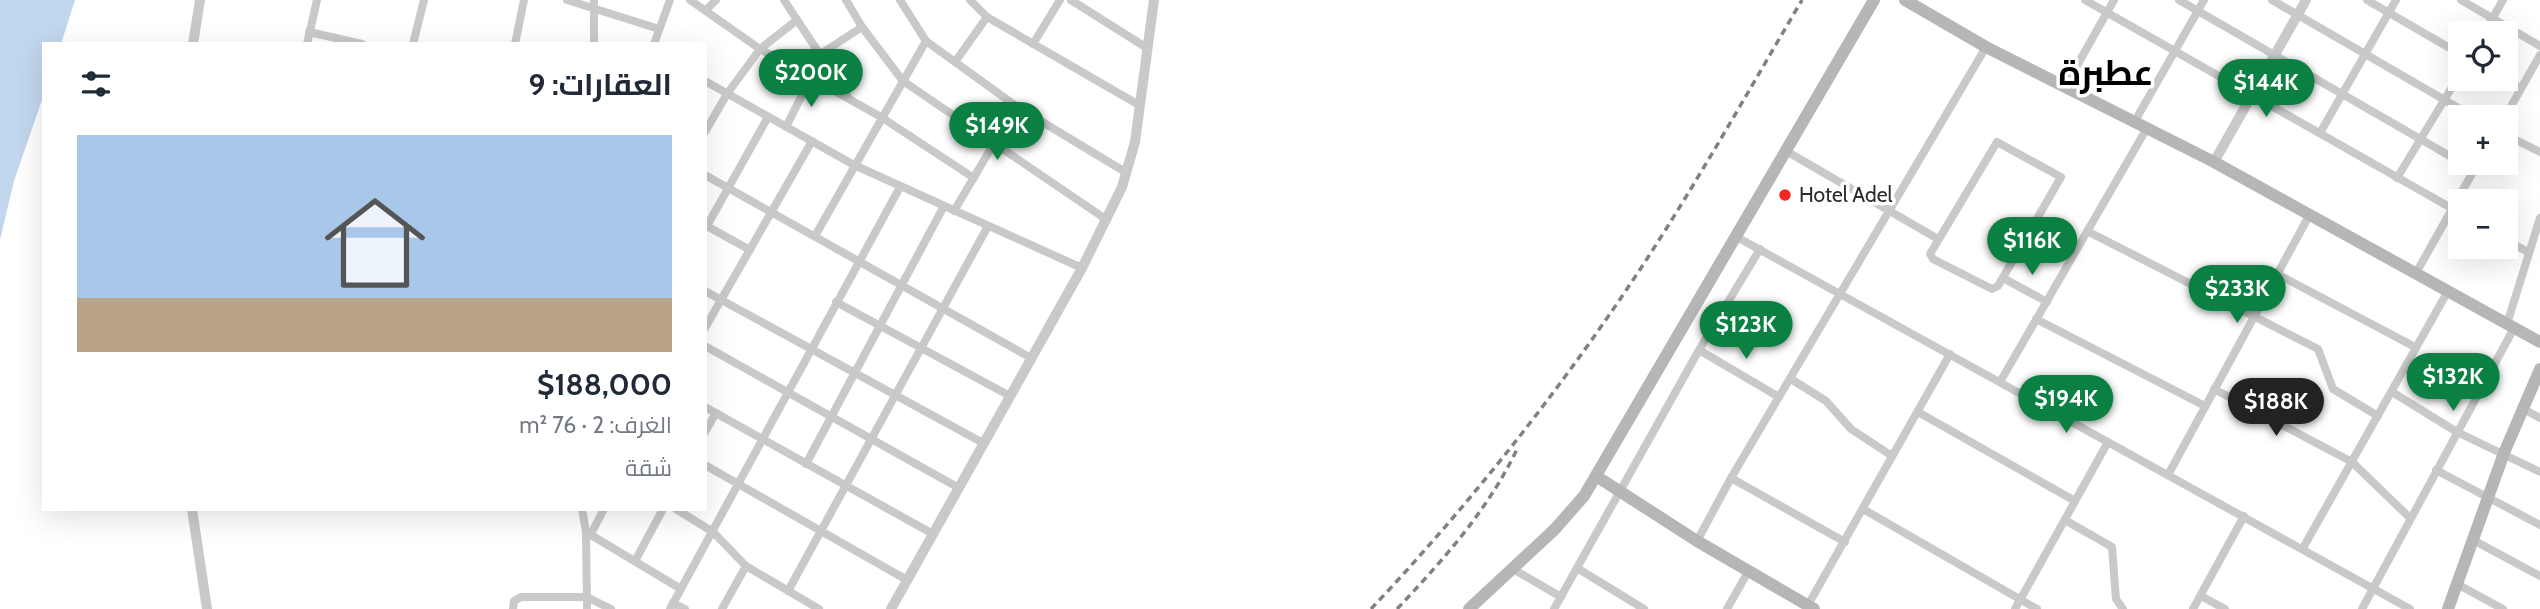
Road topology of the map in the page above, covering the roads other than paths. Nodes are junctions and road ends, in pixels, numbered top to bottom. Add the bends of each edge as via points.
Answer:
1 (200, 0) edge
2 (317, 0) edge
3 (424, 0) edge
4 (524, 0) edge
5 (568, 0) edge
6 (670, 0) edge
7 (690, 0) edge
8 (716, 0) edge
9 (784, 0) edge
10 (846, 0) edge
11 (901, 0) edge
12 (970, 0) edge
13 (1060, 0) edge
14 (1071, 0) edge
15 (1154, 0) edge
16 (1885, 0) edge
17 (1905, 0) edge
18 (1918, 0) edge
19 (2085, 0) edge
20 (2114, 0) edge
21 (2179, 0) edge
22 (2204, 0) edge
23 (2272, 0) edge
24 (2306, 0) edge
25 (2367, 0) edge
26 (2396, 0) edge
27 (2461, 0) edge
28 (2503, 0) edge
29 (593, 3) edge
30 (1872, 4) edge
31 (706, 10) junction
32 (2198, 11) junction
33 (2106, 12) junction
34 (1930, 13) junction
35 (2389, 13) junction
36 (2298, 15) junction
37 (987, 17) junction
38 (2492, 18) junction
39 (797, 20) junction
40 (2490, 21) edge
41 (862, 27) junction
42 (659, 29) junction
43 (309, 32) junction
44 (926, 41) junction
45 (193, 42) edge
46 (307, 42) edge
47 (353, 42) edge
48 (414, 42) edge
49 (515, 42) edge
50 (594, 42) edge
51 (655, 42) edge
52 (1033, 44) junction
53 (2540, 46) edge
54 (1986, 47) junction
55 (2448, 47) edge
56 (1147, 48) junction
57 (760, 50) junction
58 (2175, 51) junction
59 (2366, 54) junction
60 (820, 55) junction
61 (2275, 55) junction
62 (2540, 55) edge
63 (955, 62) junction
64 (810, 79) junction
65 (903, 81) junction
66 (707, 82) edge
67 (2066, 85) junction
68 (2518, 86) edge
69 (2521, 88) junction
70 (2451, 91) edge
71 (727, 94) junction
72 (2253, 94) junction
73 (2343, 94) junction
74 (849, 100) junction
75 (2445, 101) junction
76 (1139, 105) junction
77 (2452, 105) edge
78 (2512, 105) edge
79 (1016, 106) junction
80 (768, 117) junction
81 (881, 117) junction
82 (2135, 121) junction
83 (786, 127) junction
84 (2147, 128) junction
85 (707, 129) edge
86 (2320, 133) junction
87 (2418, 139) junction
88 (811, 141) junction
89 (2518, 141) edge
90 (994, 143) junction
91 (1786, 151) junction
92 (2540, 152) edge
93 (2448, 153) edge
94 (2214, 162) junction
95 (855, 165) junction
96 (1127, 173) junction
97 (707, 176) edge
98 (974, 178) junction
99 (2397, 178) junction
100 (900, 187) junction
101 (728, 188) junction
102 (944, 206) junction
103 (2448, 206) edge
104 (954, 211) junction
105 (771, 212) junction
106 (1890, 212) junction
107 (2310, 214) junction
108 (2540, 218) edge
109 (1107, 220) junction
110 (707, 223) edge
111 (2448, 225) edge
112 (707, 226) edge
113 (988, 226) junction
114 (2087, 231) junction
115 (815, 236) junction
116 (1735, 236) junction
117 (1938, 239) junction
118 (2518, 247) edge
119 (750, 250) junction
120 (1760, 250) junction
121 (2528, 253) junction
122 (858, 260) junction
123 (1082, 268) junction
124 (2416, 273) junction
125 (2277, 274) junction
126 (2003, 278) junction
127 (902, 285) junction
128 (2448, 291) junction
129 (707, 292) edge
130 (1841, 292) junction
131 (721, 300) junction
132 (836, 302) junction
133 (2047, 302) junction
134 (944, 308) junction
135 (2252, 317) junction
136 (2036, 319) junction
137 (707, 324) edge
138 (879, 326) junction
139 (2511, 326) junction
140 (2540, 342) edge
141 (707, 347) edge
142 (2415, 347) junction
143 (922, 348) junction
144 (810, 350) junction
145 (1699, 350) junction
146 (1950, 354) junction
147 (1031, 358) junction
148 (2540, 369) edge
149 (853, 373) junction
150 (1791, 379) junction
151 (2000, 382) junction
152 (2214, 389) junction
153 (2392, 392) junction
154 (787, 393) junction
155 (895, 396) junction
156 (1010, 396) junction
157 (1779, 397) junction
158 (2205, 405) junction
159 (707, 408) edge
160 (2522, 408) junction
161 (1918, 412) junction
162 (716, 413) junction
163 (2378, 416) junction
164 (830, 417) junction
165 (2540, 418) edge
166 (707, 429) edge
167 (2457, 432) junction
168 (762, 440) junction
169 (873, 440) junction
170 (2108, 442) junction
171 (983, 443) junction
172 (2504, 453) junction
173 (1892, 456) junction
174 (2352, 462) junction
175 (806, 464) junction
176 (707, 466) edge
177 (2436, 470) junction
178 (2540, 472) edge
179 (2168, 475) junction
180 (1596, 476) junction
181 (1731, 478) junction
182 (740, 484) junction
183 (847, 486) junction
184 (959, 488) junction
185 (1618, 491) junction
186 (2489, 496) junction
187 (2075, 501) junction
188 (1863, 509) junction
189 (192, 511) edge
190 (582, 511) edge
191 (603, 511) edge
192 (662, 511) edge
193 (679, 511) edge
194 (2244, 516) junction
195 (2410, 518) junction
196 (2064, 520) junction
197 (2540, 524) edge
198 (713, 532) junction
199 (823, 532) junction
200 (588, 533) junction
201 (933, 534) junction
202 (2473, 540) junction
203 (1697, 541) junction
204 (1845, 542) junction
205 (2303, 548) junction
206 (635, 561) junction
207 (746, 566) junction
208 (1577, 568) junction
209 (1513, 569) junction
210 (1749, 570) junction
211 (2540, 576) edge
212 (907, 580) junction
213 (2458, 584) junction
214 (2373, 587) junction
215 (681, 589) junction
216 (788, 592) junction
217 (2201, 596) junction
218 (587, 597) junction
219 (1561, 597) junction
220 (2020, 600) junction
221 (671, 606) edge
222 (1811, 607) edge
223 (1556, 608) edge
224 (207, 609) edge
225 (513, 609) edge
226 (587, 609) edge
227 (611, 609) edge
228 (685, 609) edge
229 (722, 609) edge
230 (819, 609) edge
231 (891, 609) edge
232 (1469, 609) edge
233 (1644, 609) edge
234 (1727, 609) edge
235 (2015, 609) edge
236 (2037, 609) edge
237 (2123, 609) edge
238 (2193, 609) edge
239 (2225, 609) edge
240 (2361, 609) edge
241 (2410, 609) edge
242 (2448, 609) edge
243 (2503, 609) edge

1 - 45 street
2 - 43 street
3 - 48 street
4 - 49 street
5 - 29 street
6 - 42 street
7 - 31 street
8 - 31 street
9 - 39 street
10 - 41 street
11 - 44 street
12 - 37 street
13 - 52 street
14 - 56 street
15 - 56 street
16 - 30 main road
17 - 34 main road
18 - 34 main road
19 - 33 street
20 - 33 street
21 - 32 street
22 - 32 street
23 - 36 street
24 - 36 street
25 - 35 street
26 - 35 street
27 - 38 street
28 - 38 street
29 - 42 street
29 - 50 street
30 - 91 main road
31 - 57 street
32 - 58 street
32 - 61 street
33 - 58 street
33 - 67 street
34 - 54 main road
35 - 55 street
35 - 59 street
36 - 59 street
36 - 61 street
37 - 52 street
37 - 63 street
38 - 40 street
38 - 53 street
39 - 57 street
39 - 60 street
41 - 60 street
41 - 65 street
42 - 51 street
43 - 46 street
43 - 47 street
44 - 63 street
44 - 65 street
52 - 76 street
54 - 67 main road
54 - 106 street
56 - 76 street
57 - 64 street
57 - 71 street
58 - 72 street
58 - 82 street
59 - 73 street
59 - 75 street
60 - 74 street
61 - 72 street
61 - 73 street
62 - 69 street
63 - 79 street
64 - 74 street
64 - 83 street
65 - 81 street
65 - 90 street
66 - 71 street
67 - 82 main road
68 - 69 street
69 - 78 street
70 - 75 street
71 - 80 street
71 - 85 street
72 - 86 street
72 - 94 street
73 - 86 street
73 - 87 street
74 - 81 street
75 - 77 street
75 - 87 street
76 - 96 street
79 - 90 street
79 - 96 street
80 - 83 street
80 - 101 street
81 - 95 street
81 - 98 street
82 - 84 main road
83 - 88 street
84 - 94 main road
84 - 114 street
86 - 99 street
87 - 93 street
87 - 99 street
88 - 95 street
88 - 105 street
89 - 92 street
90 - 98 street
90 - 109 street
91 - 106 street
91 - 116 main road
94 - 107 main road
95 - 100 street
95 - 115 street
96 - 109 street
97 - 101 street
98 - 104 street
99 - 103 street
100 - 102 street
100 - 122 street
101 - 105 street
101 - 110 street
102 - 104 street
102 - 127 street
104 - 113 street
105 - 115 street
105 - 119 street
106 - 117 street
106 - 130 street
107 - 124 main road
107 - 125 street
108 - 121 street
109 - 123 street
111 - 124 street
112 - 119 street
113 - 123 street
113 - 134 street
114 - 133 street
114 - 135 street
115 - 122 street
116 - 120 street
116 - 180 main road
117 - 126 street via 1930,254 1933,259 1992,289
117 - 126 street via 1997,142 2058,172 2060,179
118 - 121 street
119 - 131 street
120 - 130 street
120 - 145 street
121 - 139 street
122 - 127 street
122 - 132 street
123 - 147 street
124 - 128 main road
125 - 135 street
125 - 142 street
126 - 133 street
127 - 134 street
127 - 138 street
128 - 139 main road
128 - 142 street
129 - 131 street
130 - 146 street
130 - 150 street
131 - 137 street
131 - 144 street
132 - 138 street
132 - 144 street
133 - 136 street
134 - 143 street
134 - 147 street
135 - 152 street
135 - 163 street via 2318,349 2333,389
136 - 151 street
136 - 158 street
138 - 143 street
138 - 149 street
139 - 140 main road
139 - 167 street
141 - 154 street
142 - 153 street
143 - 155 street
143 - 156 street
144 - 149 street
144 - 154 street
145 - 157 street
145 - 185 street
146 - 151 street
146 - 161 street
147 - 156 street
148 - 160 main road
149 - 155 street
149 - 164 street
150 - 157 street
150 - 173 street via 1826,401 1851,429
151 - 170 street
152 - 158 street
152 - 174 street
153 - 163 street
153 - 167 street
154 - 164 street
154 - 168 street
155 - 169 street
155 - 171 street
156 - 171 street
157 - 181 street
158 - 179 street
159 - 162 street
160 - 165 street
160 - 172 main road
161 - 173 street
161 - 187 street
162 - 166 street
162 - 168 street
163 - 174 street
164 - 169 street
164 - 175 street
167 - 172 street
167 - 177 street
168 - 175 street
168 - 182 street
169 - 183 street
169 - 184 street
170 - 179 street
170 - 187 street
171 - 184 street
172 - 178 street
172 - 186 main road
173 - 188 street
174 - 195 street
174 - 205 street
175 - 183 street
176 - 182 street
177 - 186 street
177 - 195 street
179 - 194 street
180 - 185 main road
180 - 209 main road via 1570,513
181 - 203 street
181 - 204 street
182 - 198 street
182 - 199 street
183 - 199 street
183 - 201 street
184 - 201 street
185 - 203 main road
185 - 208 street
186 - 197 street
186 - 202 main road
187 - 196 street
188 - 204 street
188 - 220 street
189 - 224 street
190 - 200 street
191 - 200 street
192 - 206 street
193 - 198 street
194 - 205 street
194 - 217 street
195 - 214 street
196 - 220 street
196 - 237 street via 2112,547 2116,599
198 - 207 street
198 - 215 street
199 - 212 street
199 - 216 street
200 - 206 street
200 - 218 street
201 - 212 street
202 - 211 street
202 - 213 main road
203 - 210 main road
204 - 222 street
205 - 214 street
206 - 215 street
207 - 216 street
207 - 229 street
208 - 219 street
208 - 233 street
209 - 219 street
209 - 232 main road
210 - 222 main road
210 - 234 street
212 - 231 street
213 - 242 main road
213 - 243 street
214 - 240 street
214 - 241 street
215 - 221 street
216 - 230 street
217 - 238 street
217 - 239 street
218 - 225 street via 521,597 514,601
218 - 226 street
218 - 227 street
219 - 223 street
220 - 235 street
220 - 236 street
221 - 228 street

